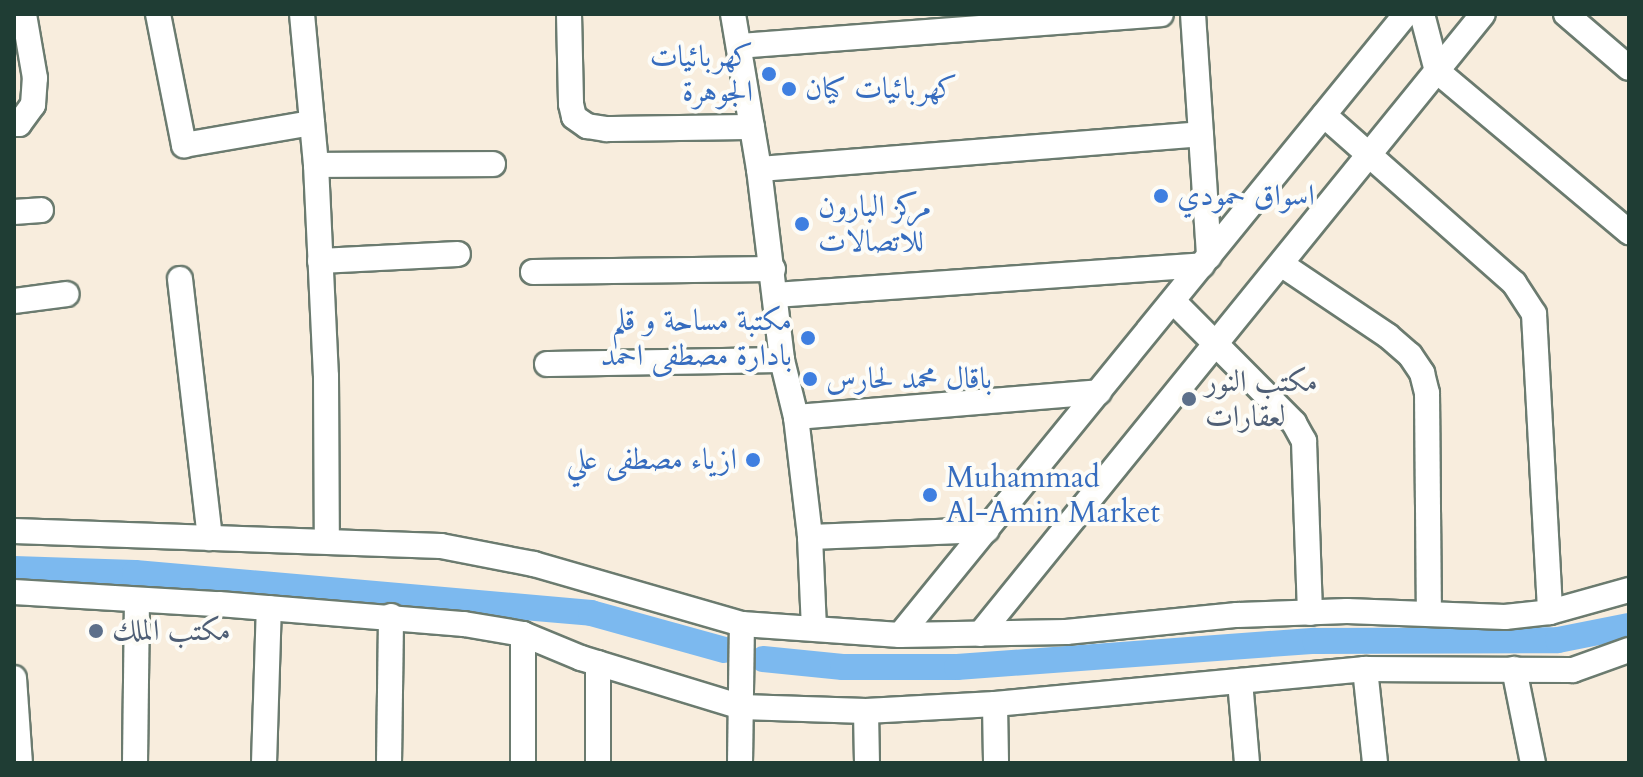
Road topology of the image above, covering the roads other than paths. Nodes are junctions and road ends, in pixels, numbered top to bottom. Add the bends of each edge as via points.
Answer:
1 (158, 14) edge
2 (302, 14) edge
3 (569, 14) edge
4 (733, 14) edge
5 (1161, 14) edge
6 (1193, 14) edge
7 (1406, 14) edge
8 (1422, 14) edge
9 (1483, 14) edge
10 (1566, 14) edge
11 (21, 22) edge
12 (739, 46) junction
13 (1629, 68) edge
14 (1437, 71) junction
15 (1324, 115) junction
16 (312, 123) junction
17 (14, 124) edge
18 (752, 127) junction
19 (1201, 134) junction
20 (1370, 154) junction
21 (493, 164) dead end
22 (316, 165) junction
23 (759, 169) junction
24 (41, 210) dead end
25 (14, 212) edge
26 (1629, 232) edge
27 (458, 254) dead end
28 (1206, 260) junction
29 (320, 261) junction
30 (1281, 264) junction
31 (773, 269) junction
32 (533, 272) dead end
33 (180, 279) dead end
34 (67, 294) dead end
35 (776, 295) junction
36 (14, 301) edge
37 (1173, 301) junction
38 (1217, 342) junction
39 (782, 360) junction
40 (547, 364) dead end
41 (1099, 392) junction
42 (796, 417) junction
43 (987, 530) junction
44 (14, 531) edge
45 (810, 537) junction
46 (210, 538) junction
47 (327, 541) junction
48 (1629, 590) edge
49 (14, 592) edge
50 (137, 602) junction
51 (269, 608) junction
52 (1550, 612) junction
53 (1310, 613) junction
54 (1429, 614) junction
55 (391, 616) junction
56 (742, 624) junction
57 (814, 627) junction
58 (523, 634) junction
59 (980, 634) junction
60 (900, 635) junction
61 (1629, 650) edge
62 (598, 663) junction
63 (1365, 669) junction
64 (1514, 669) junction
65 (14, 678) edge
66 (1240, 681) junction
67 (995, 704) junction
68 (741, 707) junction
69 (866, 711) junction
70 (20, 763) edge
71 (135, 763) edge
72 (264, 763) edge
73 (389, 763) edge
74 (523, 763) edge
75 (598, 763) edge
76 (740, 763) edge
77 (867, 763) edge
78 (996, 763) edge
79 (1247, 763) edge
80 (1375, 763) edge
81 (1533, 763) edge

1 - 16 street via 184,145
2 - 16 street
3 - 18 street via 571,104 574,117 587,126
4 - 12 street
5 - 12 street
6 - 19 street
7 - 15 street
8 - 14 street
9 - 14 street
10 - 13 street
11 - 17 street via 35,78 33,105
12 - 18 street
14 - 20 street
14 - 26 street
15 - 20 street
15 - 28 street
16 - 22 street
18 - 23 street
19 - 23 street
19 - 28 street
20 - 30 street
20 - 52 street via 1514,283 1534,314
21 - 22 street
22 - 29 street
23 - 31 street
24 - 25 street
27 - 29 street
28 - 35 street
28 - 37 street
29 - 47 street
30 - 38 street
30 - 54 street via 1388,336 1422,373 1427,393
31 - 32 street
31 - 35 street
33 - 46 street
34 - 36 street
35 - 39 street
37 - 38 street
37 - 41 street
38 - 53 street via 1294,423 1304,441
38 - 59 street
39 - 40 street
39 - 42 street
41 - 42 street
41 - 43 street
42 - 45 street
43 - 45 street
43 - 60 street
44 - 46 street
45 - 57 street
46 - 47 street
47 - 56 street via 441,546 534,564
48 - 52 street
49 - 50 street
50 - 51 street
50 - 71 street
51 - 55 street
51 - 72 street
52 - 54 street via 1505,617
53 - 54 street
53 - 59 street
55 - 58 street
55 - 73 street
56 - 57 street
56 - 68 street
57 - 60 street
58 - 62 street
58 - 74 street
59 - 60 street
61 - 64 street via 1573,670
62 - 68 street
62 - 75 street
63 - 64 street
63 - 66 street
63 - 80 street
64 - 81 street
65 - 70 street
66 - 67 street
66 - 79 street
67 - 69 street
67 - 78 street
68 - 69 street
68 - 76 street
69 - 77 street

